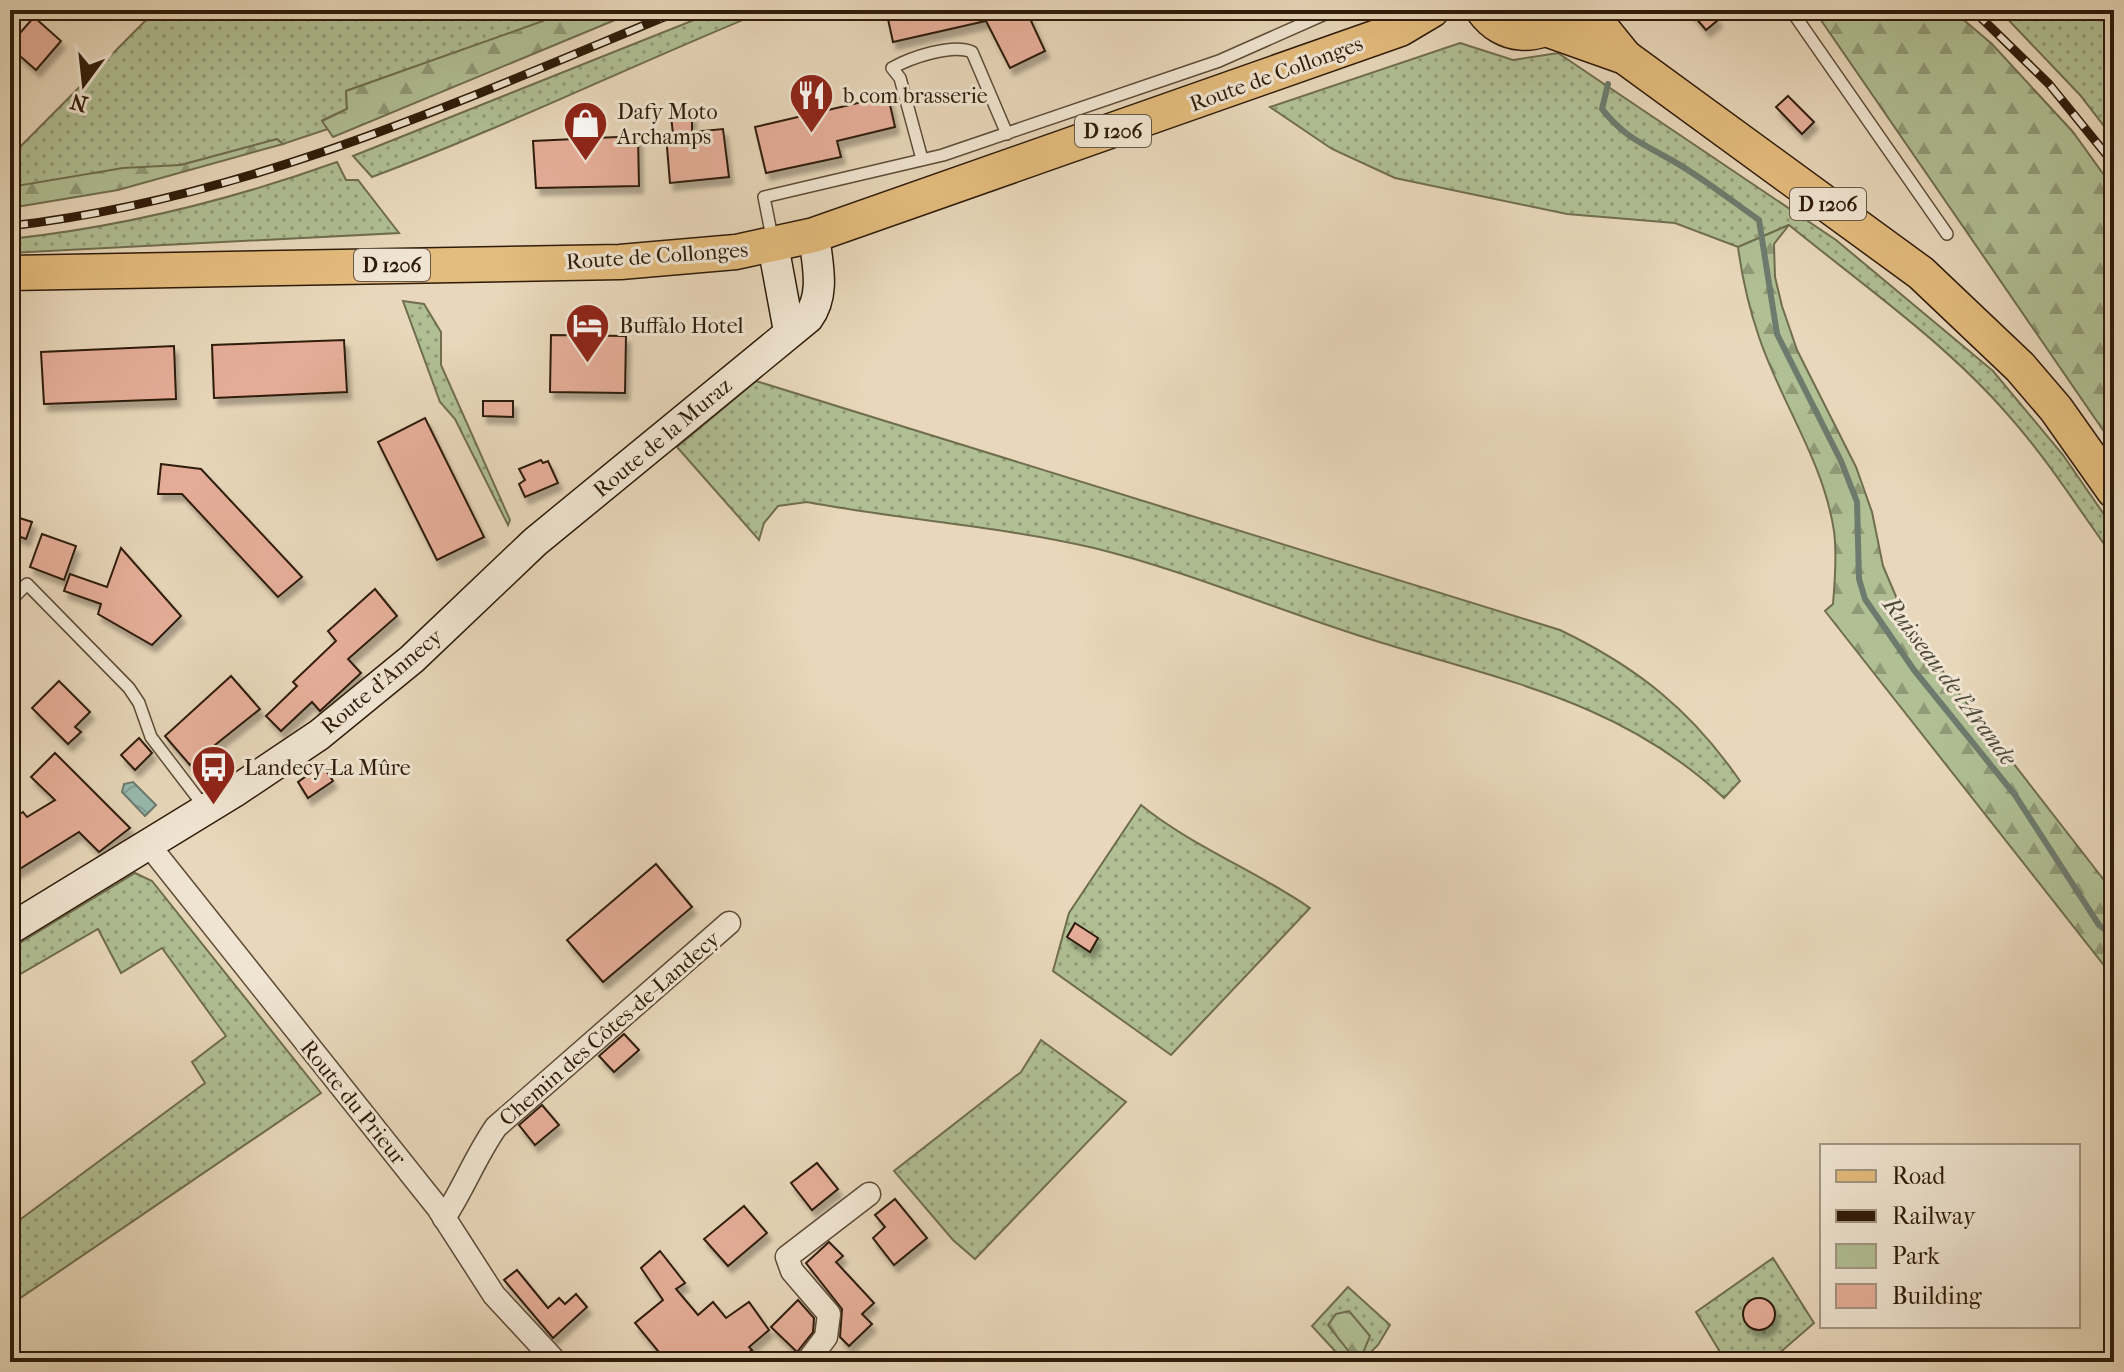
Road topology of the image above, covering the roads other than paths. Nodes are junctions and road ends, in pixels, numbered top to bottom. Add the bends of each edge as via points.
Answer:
1 (1334, 10) edge
2 (1587, 10) edge
3 (1791, 10) edge
4 (1487, 15) edge
5 (1422, 17) edge
6 (1557, 20) edge
7 (1625, 57) junction
8 (1007, 134) junction
9 (922, 159) junction
10 (1947, 234) dead end
11 (814, 235) junction
12 (773, 245) junction
13 (10, 273) edge
14 (789, 331) junction
15 (2114, 491) edge
16 (535, 542) joint
17 (10, 601) edge
18 (206, 809) junction
19 (148, 844) junction
20 (729, 923) dead end
21 (10, 929) edge
22 (869, 1194) dead end
23 (444, 1218) junction
24 (556, 1362) edge
25 (807, 1362) edge

1 - 8 lane via 1256,47
2 - 7 main road, D 1206
3 - 10 lane
4 - 5 main road, Route de Collonges / D 1206
4 - 6 main road via 1524,34
5 - 11 main road, Route de Collonges / D 1206
6 - 7 main road, D 1206
7 - 15 main road, D 1206 via 1951,299 2038,388
8 - 9 lane
8 - 9 lane via 972,52 962,49 902,62 892,68 900,78
9 - 12 lane via 764,197
11 - 12 main road, Route de Collonges / D 1206
11 - 14 street, Route de la Muraz via 816,305
12 - 13 main road, Route de Collonges / D 1206 via 620,262
12 - 14 street
14 - 16 street, Route de la Muraz
16 - 18 street, Route d'Annecy via 366,698
17 - 18 lane via 27,584 129,688 151,737
18 - 19 street, Route d'Annecy
19 - 21 street, Route d'Annecy
19 - 23 street, Route du Prieur
20 - 23 street, Chemin des Côtes-de-Landecy via 496,1127
22 - 25 street via 787,1257 792,1271 829,1314 826,1337
23 - 24 street, Route du Prieur via 494,1295

